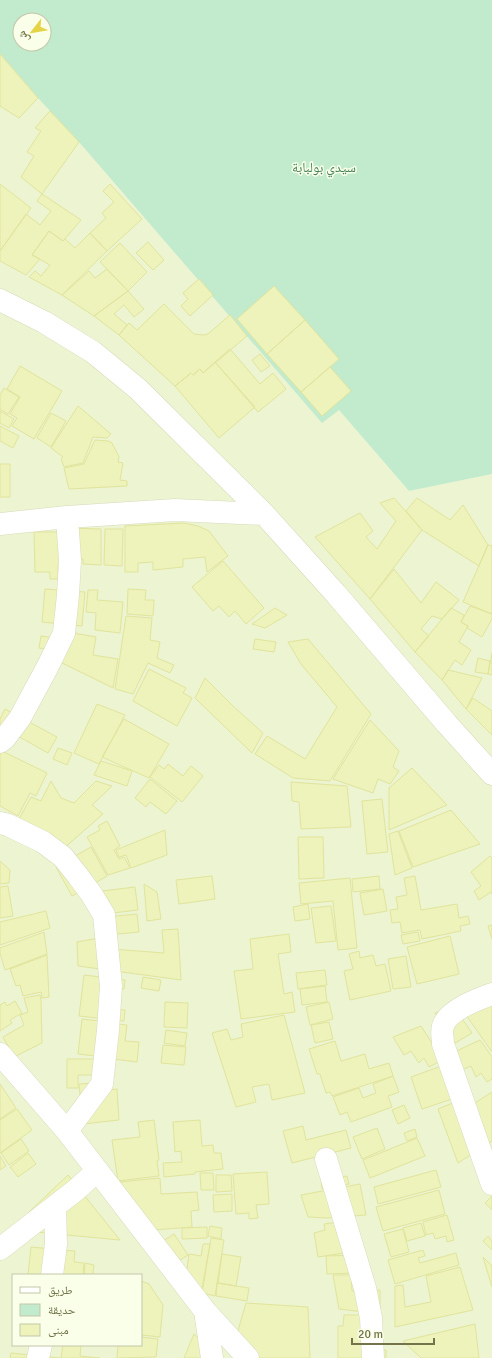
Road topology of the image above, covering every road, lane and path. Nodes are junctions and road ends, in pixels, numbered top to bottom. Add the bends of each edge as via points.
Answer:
1 (0, 300) edge
2 (264, 514) junction
3 (67, 517) junction
4 (0, 524) edge
5 (0, 742) edge
6 (492, 774) edge
7 (0, 823) edge
8 (492, 994) edge
9 (0, 1054) edge
10 (67, 1131) junction
11 (326, 1159) dead end
12 (97, 1171) junction
13 (492, 1184) edge
14 (55, 1206) junction
15 (0, 1248) edge
16 (52, 1274) edge
17 (205, 1311) junction
18 (41, 1346) edge
19 (38, 1358) edge
20 (212, 1358) edge
21 (248, 1358) edge
22 (373, 1358) edge

1 - 2 street via 44,322 93,352 138,389
2 - 3 street via 175,510
2 - 6 street
3 - 4 street
3 - 5 street via 70,560 64,633 20,718
7 - 10 street via 43,842 63,858 104,915 111,986 102,1084
8 - 13 street via 473,1001 450,1016 444,1024 442,1034
9 - 10 street
10 - 12 street
11 - 22 street via 365,1288 371,1318
12 - 14 street
12 - 17 street
14 - 15 street
14 - 16 street via 56,1244
17 - 20 street
17 - 21 street
18 - 19 street

